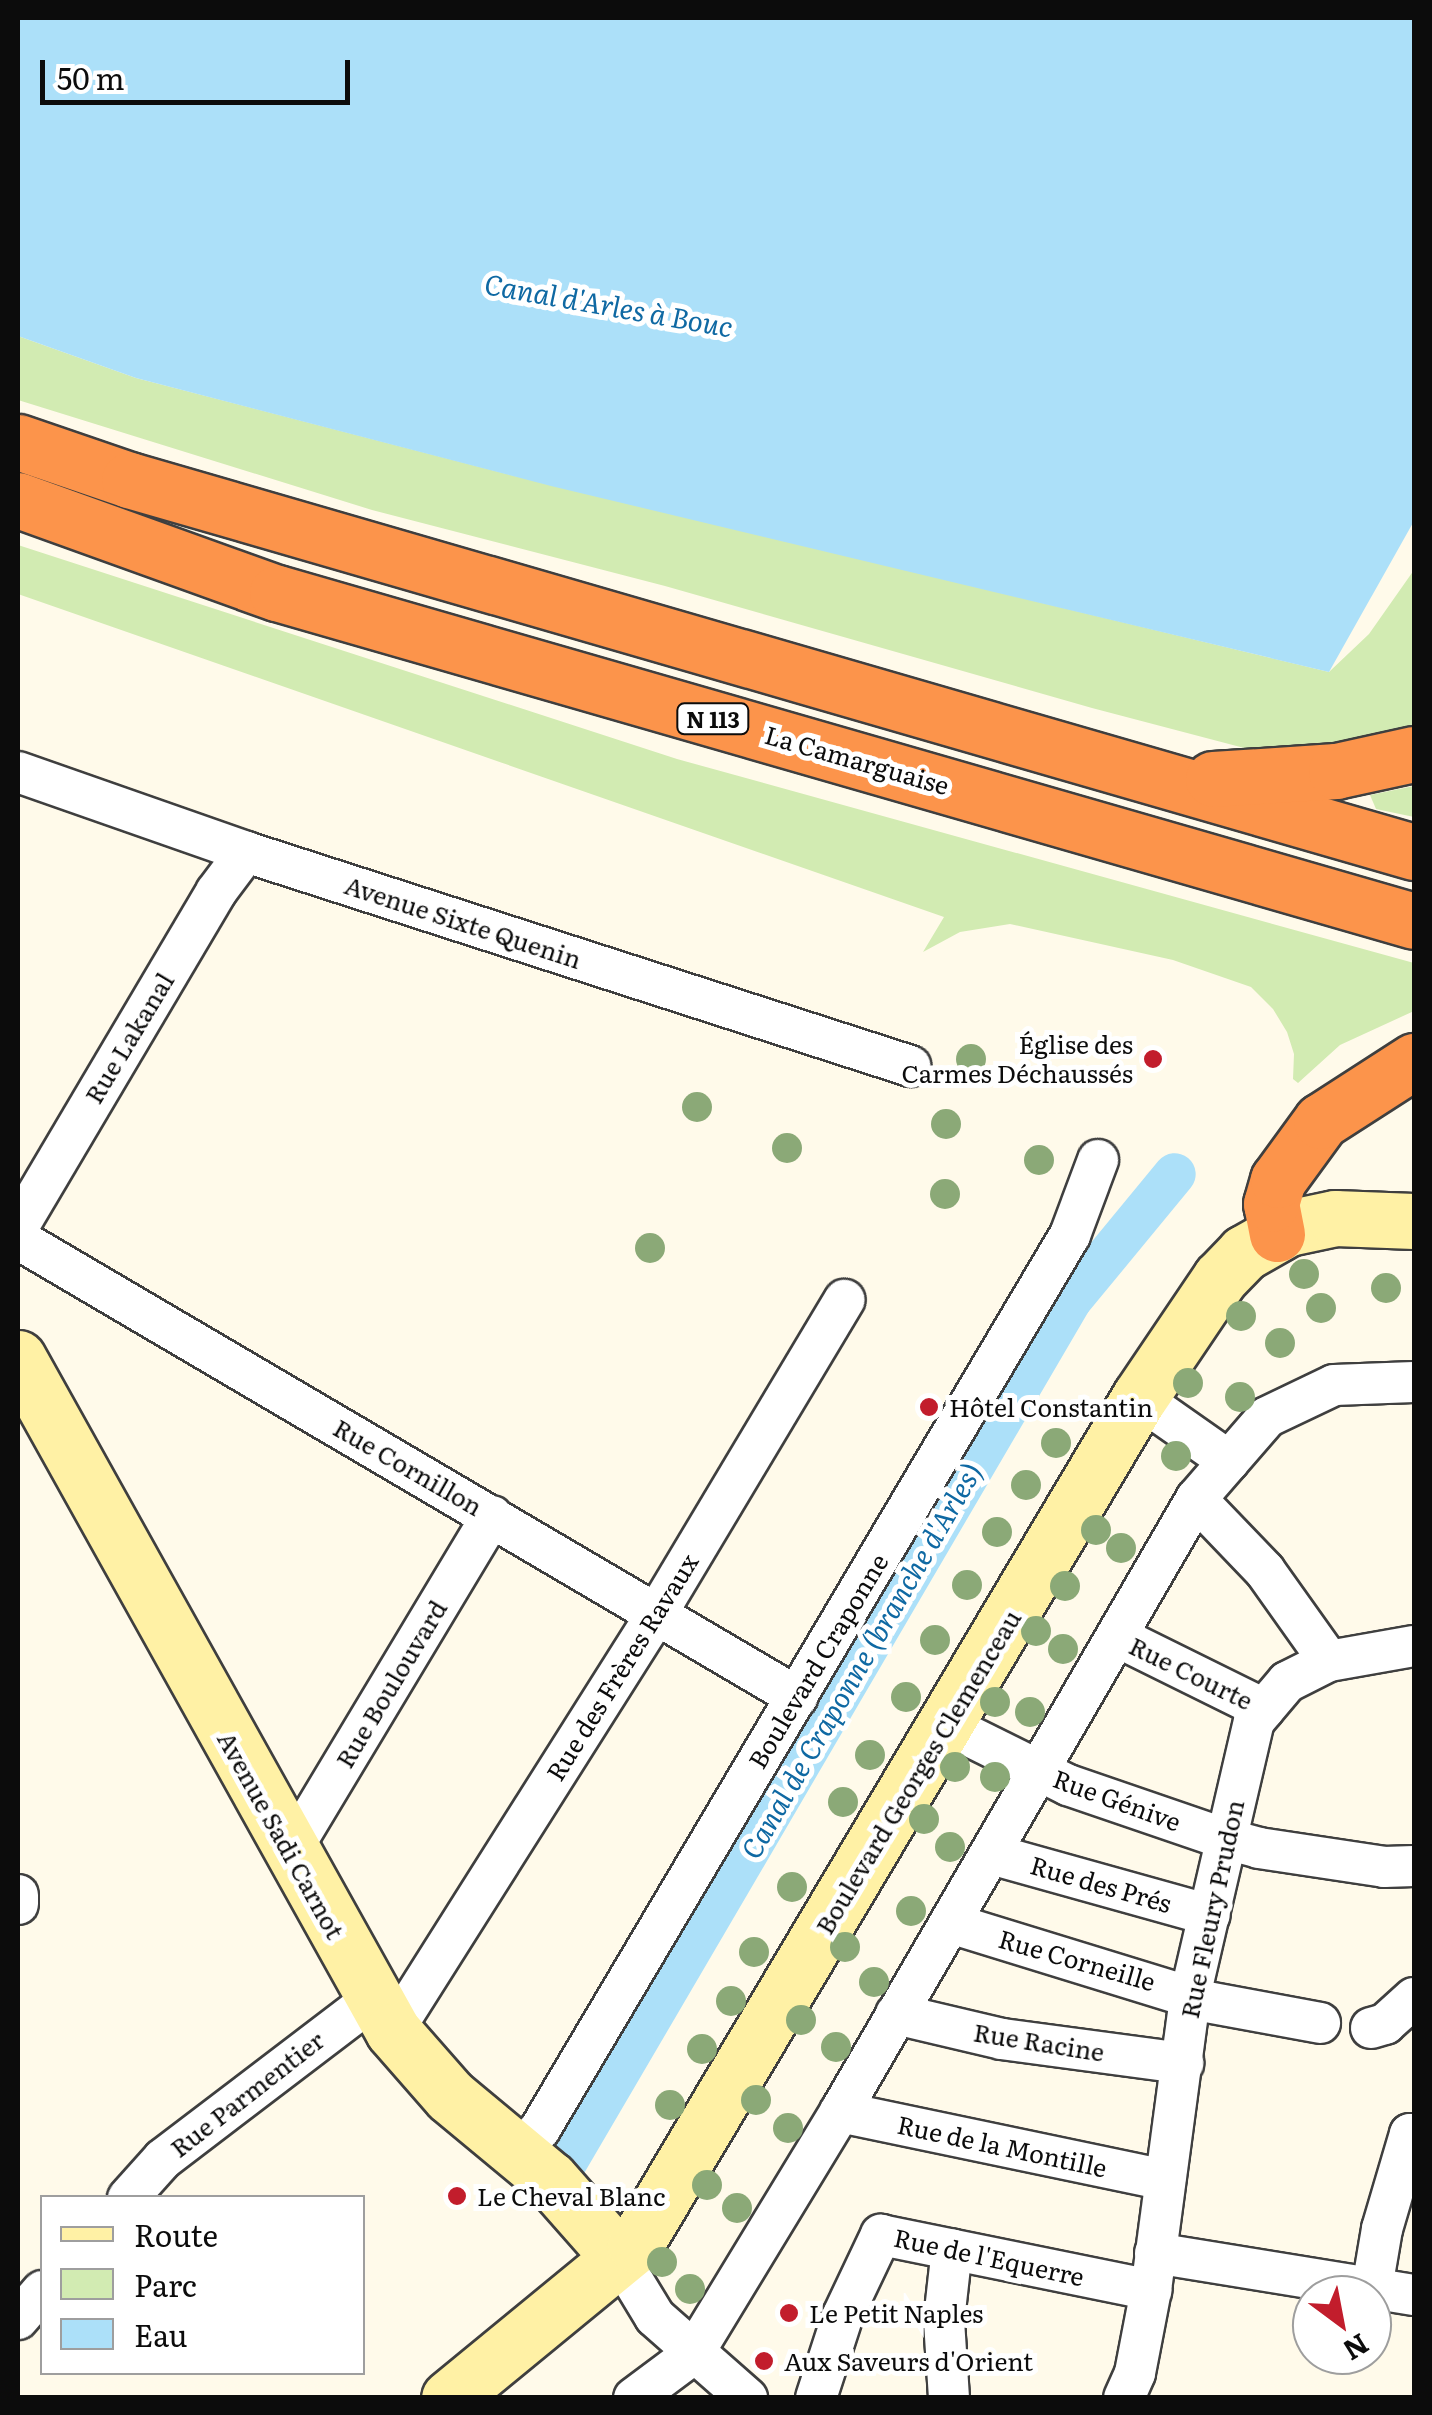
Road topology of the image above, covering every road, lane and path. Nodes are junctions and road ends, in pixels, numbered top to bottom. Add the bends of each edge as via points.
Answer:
1 (18, 442) edge
2 (18, 500) edge
3 (1414, 754) edge
4 (18, 772) edge
5 (1170, 781) junction
6 (246, 852) junction
7 (1414, 852) edge
8 (1414, 921) edge
9 (1414, 1061) edge
10 (910, 1066) dead end
11 (1098, 1160) dead end
12 (1414, 1221) edge
13 (18, 1227) edge
14 (1277, 1234) junction
15 (18, 1239) edge
16 (844, 1300) dead end
17 (18, 1358) edge
18 (1414, 1382) edge
19 (1140, 1398) junction
20 (1229, 1460) junction
21 (1196, 1499) junction
22 (492, 1516) junction
23 (657, 1613) junction
24 (1118, 1637) junction
25 (1414, 1646) edge
26 (1329, 1661) junction
27 (797, 1697) junction
28 (1264, 1709) junction
29 (947, 1724) junction
30 (1038, 1770) junction
31 (1226, 1839) junction
32 (290, 1852) junction
33 (991, 1854) junction
34 (1414, 1866) edge
35 (1210, 1915) junction
36 (950, 1923) junction
37 (1190, 1996) junction
38 (1414, 1998) edge
39 (896, 2014) junction
40 (383, 2015) junction
41 (1320, 2023) dead end
42 (1371, 2028) dead end
43 (1183, 2063) junction
44 (840, 2112) junction
45 (1414, 2136) edge
46 (520, 2152) junction
47 (1165, 2180) junction
48 (131, 2195) edge
49 (952, 2250) junction
50 (618, 2256) junction
51 (1153, 2271) junction
52 (1374, 2275) edge
53 (1292, 2282) edge
54 (40, 2294) edge
55 (18, 2319) edge
56 (693, 2354) junction
57 (1117, 2395) edge
58 (743, 2397) edge
59 (449, 2398) edge
60 (634, 2398) edge
61 (816, 2398) edge
62 (949, 2398) edge

1 - 5 highway via 129,480
2 - 8 highway, La Camarguaise / N 113 via 277,592
3 - 5 highway via 1336,771
4 - 6 street, Avenue Sixte Quenin
5 - 7 highway
6 - 10 street, Avenue Sixte Quenin
6 - 13 street, Rue Lakanal
9 - 14 highway via 1320,1121 1278,1180 1272,1204
11 - 27 street, Boulevard Craponne via 1070,1235
12 - 14 main road, Boulevard Georges Clemenceau via 1335,1218
14 - 19 main road, Boulevard Georges Clemenceau via 1244,1253 1220,1278
15 - 22 street, Rue Cornillon
16 - 23 street, Rue des Frères Ravaux
17 - 32 main road, Avenue Sadi Carnot
18 - 20 street via 1334,1385 1267,1417
19 - 20 street
19 - 29 main road, Boulevard Georges Clemenceau
20 - 21 street
21 - 24 street
21 - 26 street via 1264,1571
22 - 23 street, Rue Cornillon
22 - 32 street, Rue Boulouvard
23 - 27 street, Rue Cornillon
23 - 40 street, Rue des Frères Ravaux
24 - 28 street, Rue Courte
24 - 30 street
25 - 26 street, Rue Fleury Prudon
26 - 28 street, Rue Fleury Prudon via 1287,1682
27 - 46 street, Boulevard Craponne via 540,2129
28 - 31 street, Rue Fleury Prudon via 1254,1721
29 - 30 street, Rue Génive
29 - 50 main road, Boulevard Georges Clemenceau via 634,2246
30 - 31 street, Rue Génive
30 - 33 street
31 - 34 street, Rue Génive
31 - 35 street, Rue Fleury Prudon
32 - 40 main road, Avenue Sadi Carnot
33 - 35 street, Rue des Prés
33 - 36 street
35 - 37 street, Rue Fleury Prudon
36 - 37 street, Rue Corneille
36 - 39 street
37 - 41 street, Rue Corneille
37 - 43 street, Rue Fleury Prudon
38 - 42 street
39 - 43 street, Rue Racine via 1002,2039
39 - 44 street
40 - 46 main road, Avenue Sadi Carnot via 450,2096
40 - 48 street, Rue Parmentier via 162,2159
43 - 47 street, Rue Fleury Prudon
44 - 47 street, Rue de la Montille
44 - 56 street
45 - 52 street via 1382,2229
46 - 50 main road, Avenue Sadi Carnot
47 - 51 street, Rue Fleury Prudon
49 - 51 street, Rue de l'Equerre
49 - 61 street, Rue de l'Equerre via 881,2234 843,2315
49 - 62 street via 944,2320
50 - 56 street via 655,2317
50 - 59 main road, Boulevard Georges Clemenceau
51 - 53 street, Rue de l'Equerre
51 - 57 street, Rue Fleury Prudon via 1135,2373
54 - 55 street
56 - 58 street
56 - 60 street

